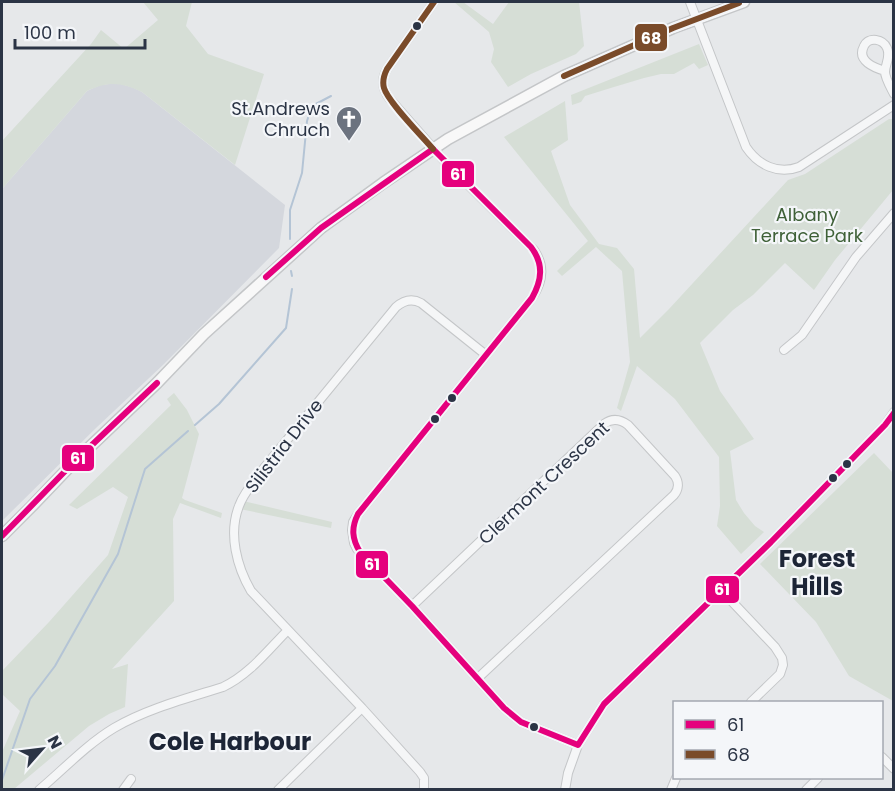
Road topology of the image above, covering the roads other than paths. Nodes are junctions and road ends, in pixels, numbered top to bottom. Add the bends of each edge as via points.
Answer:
1 (434, 2) edge
2 (690, 2) edge
3 (744, 2) edge
4 (696, 19) junction
5 (885, 71) dead end
6 (894, 94) edge
7 (894, 105) edge
8 (433, 149) junction
9 (894, 213) edge
10 (784, 350) dead end
11 (486, 355) junction
12 (894, 412) edge
13 (2, 536) edge
14 (720, 590) junction
15 (412, 606) junction
16 (288, 630) junction
17 (478, 678) junction
18 (752, 701) edge
19 (362, 708) junction
20 (578, 745) junction
21 (883, 758) edge
22 (894, 769) edge
23 (131, 779) dead end
24 (39, 789) edge
25 (123, 789) edge
26 (278, 789) edge
27 (424, 789) edge
28 (566, 789) edge

1 - 8 street via 383,77 389,98
2 - 4 street
3 - 4 main road
4 - 7 street via 746,147 768,167 787,171 799,167
4 - 8 main road via 564,76
5 - 6 street
8 - 11 street via 534,250 540,263 542,278 536,292
8 - 13 main road via 321,228 282,263 204,334
9 - 10 street via 856,257 802,335
11 - 15 street via 353,522 357,549
11 - 16 street, Silistria Drive via 422,303 401,303 252,484 236,516 238,563 251,591
12 - 14 street
14 - 18 street via 782,658 780,674
14 - 20 street via 604,704
15 - 17 street
15 - 17 street, Clermont Crescent via 610,420 628,425 675,476 676,493
16 - 19 street, Silistria Drive
16 - 24 street via 234,681 137,716 115,728
17 - 20 street via 521,722
19 - 26 street
19 - 27 street, Silistria Drive via 420,772
20 - 28 street
21 - 22 street
23 - 25 street

